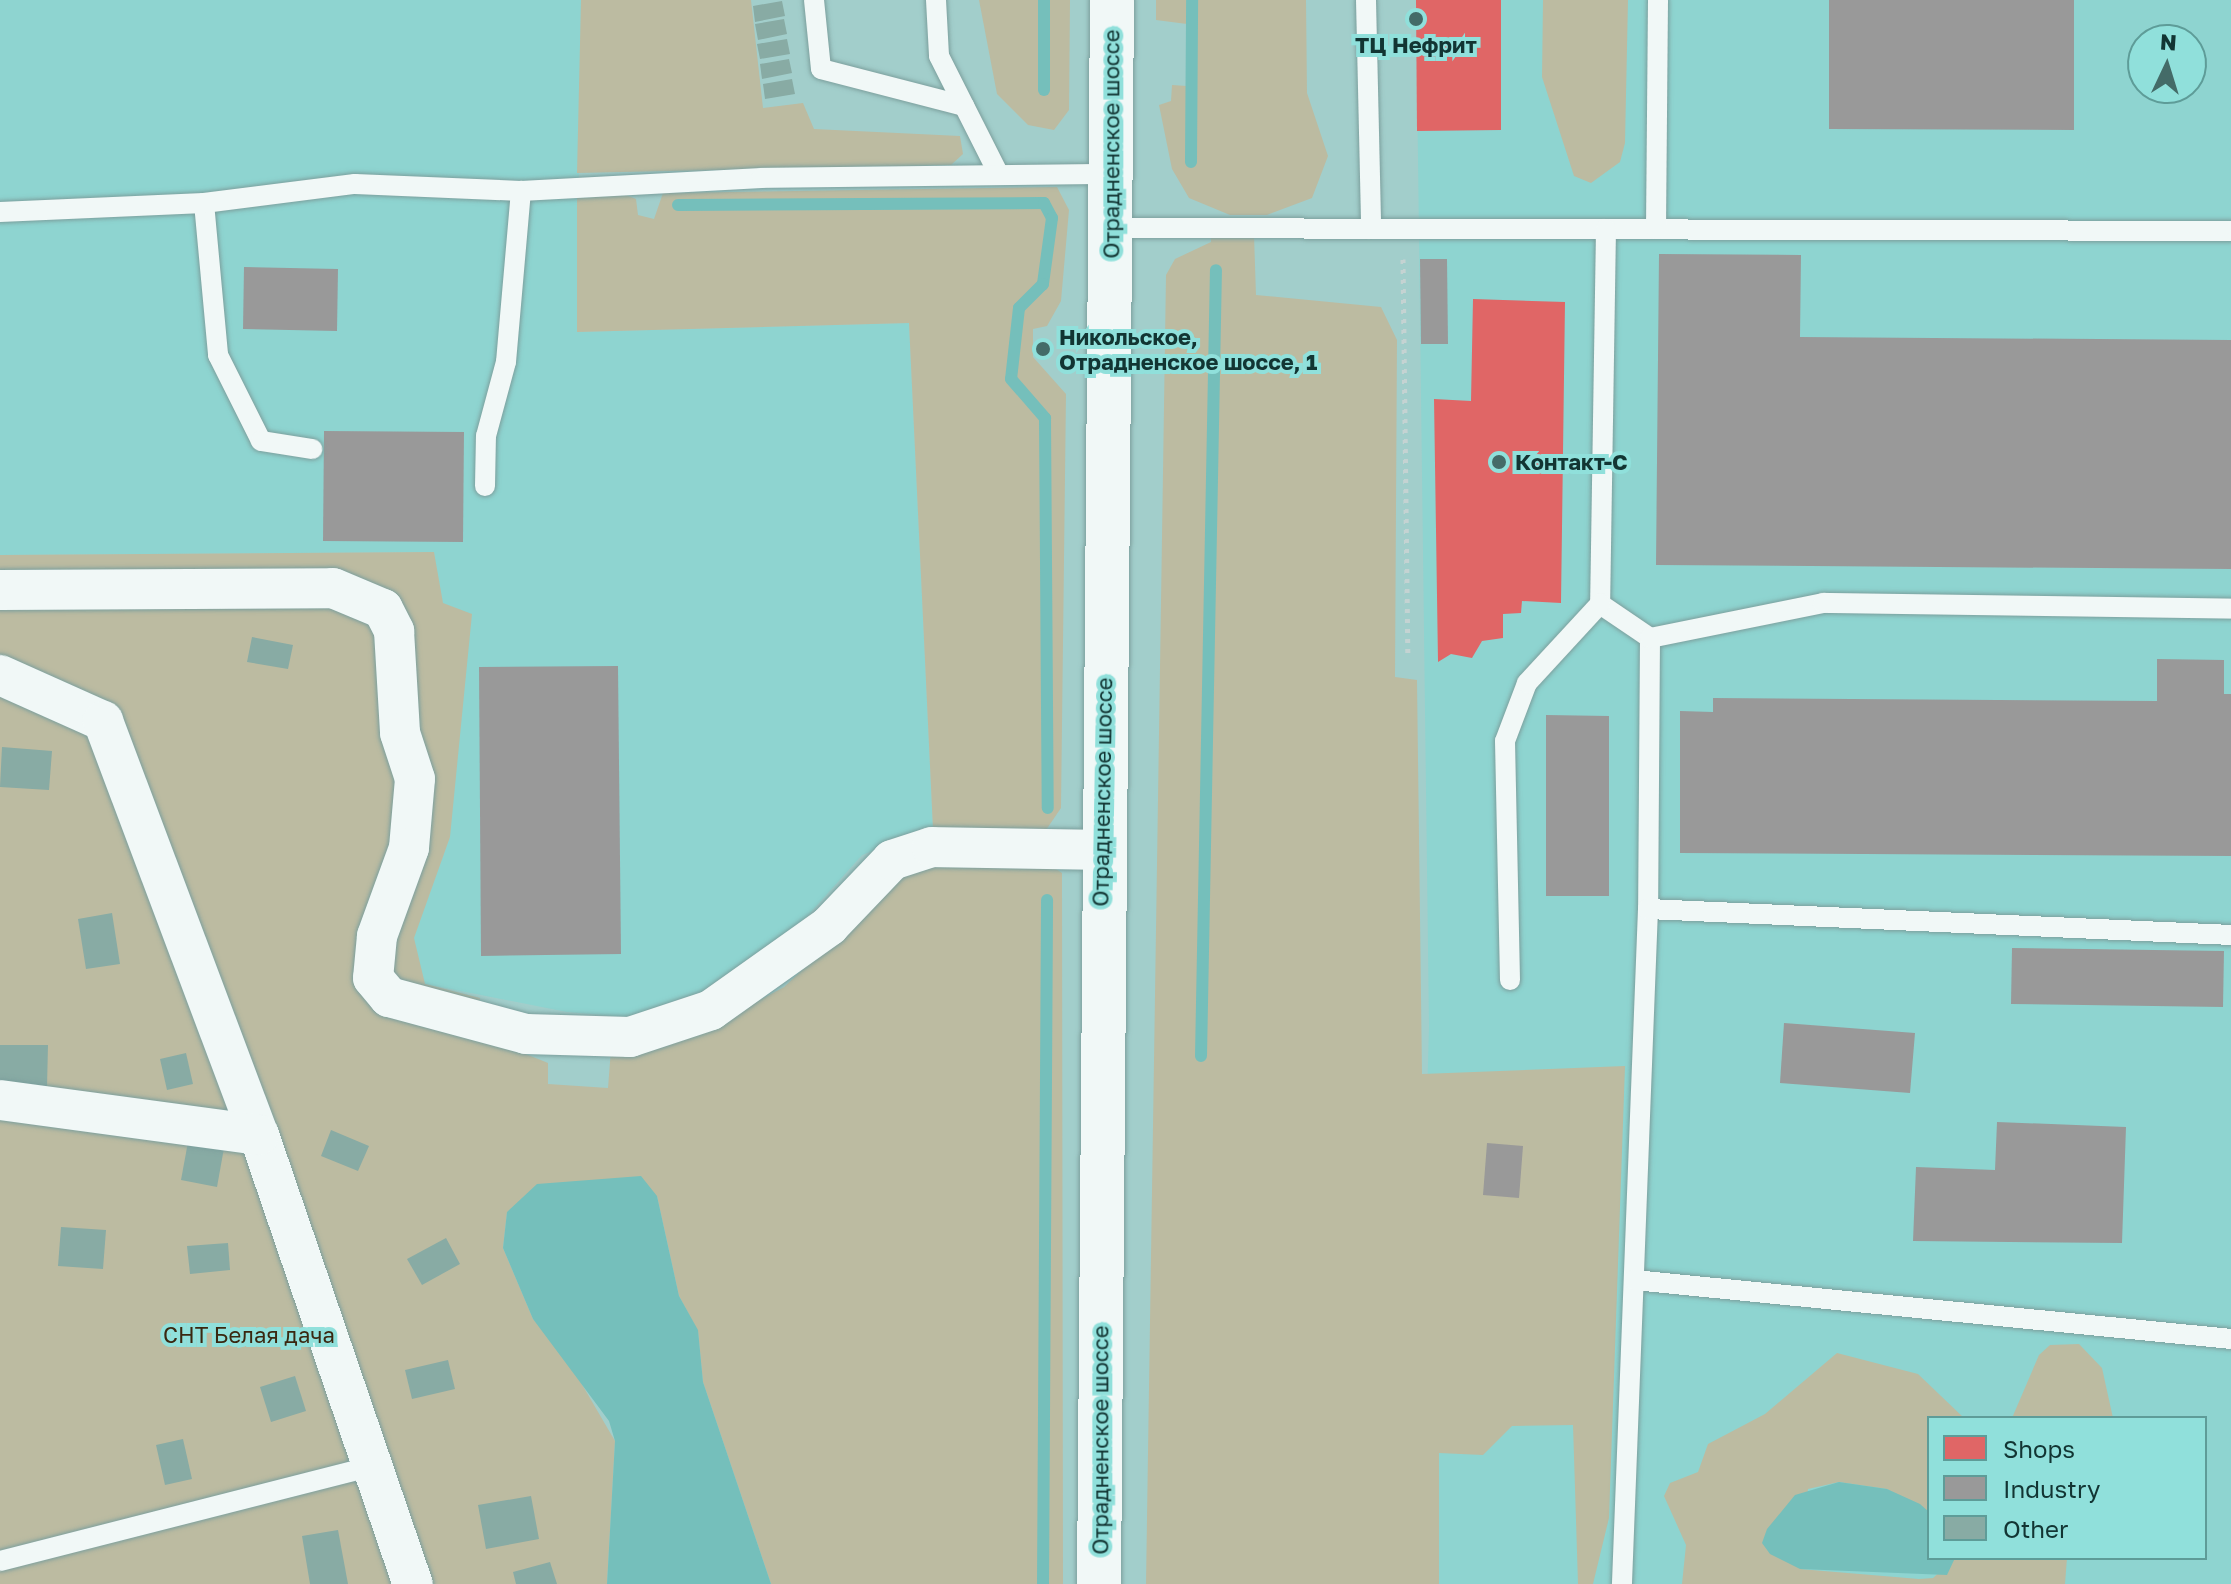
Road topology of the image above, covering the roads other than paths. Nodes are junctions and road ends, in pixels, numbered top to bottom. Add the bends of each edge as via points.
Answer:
1 (814, 0) edge
2 (936, 0) edge
3 (1112, 0) edge
4 (1366, 0) edge
5 (1658, 0) edge
6 (964, 106) junction
7 (997, 171) junction
8 (1110, 174) junction
9 (521, 191) junction
10 (204, 203) junction
11 (0, 212) edge
12 (1110, 228) junction
13 (1371, 229) junction
14 (1606, 229) junction
15 (1656, 229) junction
16 (2231, 231) edge
17 (312, 449) dead end
18 (485, 486) dead end
19 (0, 590) edge
20 (1600, 604) junction
21 (2231, 609) edge
22 (1650, 638) junction
23 (0, 675) edge
24 (1101, 850) junction
25 (1648, 909) junction
26 (2231, 935) edge
27 (1510, 980) dead end
28 (0, 1100) edge
29 (259, 1135) junction
30 (1634, 1280) junction
31 (2231, 1339) edge
32 (376, 1465) junction
33 (0, 1561) edge
34 (413, 1584) edge
35 (1099, 1584) edge
36 (1622, 1584) edge

1 - 6 lane via 821,69
2 - 6 lane via 939,56
3 - 8 main road, Отрадненское шоссе
4 - 13 lane
5 - 15 lane
6 - 7 lane
7 - 8 lane
7 - 9 lane
8 - 12 main road, Отрадненское шоссе
9 - 10 lane via 355,184
9 - 18 lane via 506,362 486,436
10 - 11 lane
10 - 17 lane via 218,355 261,441
12 - 13 lane
12 - 24 main road, Отрадненское шоссе
13 - 14 lane
14 - 15 lane
14 - 20 lane
15 - 16 lane
19 - 24 street via 333,588 383,609 394,631 400,733 415,779 409,848 377,936 373,978 389,997 526,1034 630,1037 711,1010 829,926 892,860 932,847
20 - 22 lane
20 - 27 lane via 1527,683 1505,741
21 - 22 lane via 1823,603
22 - 25 lane
23 - 29 street via 103,721
24 - 35 main road, Отрадненское шоссе
25 - 26 lane
25 - 30 lane
28 - 29 street
29 - 32 street
30 - 31 lane
30 - 36 lane
32 - 33 lane
32 - 34 street

